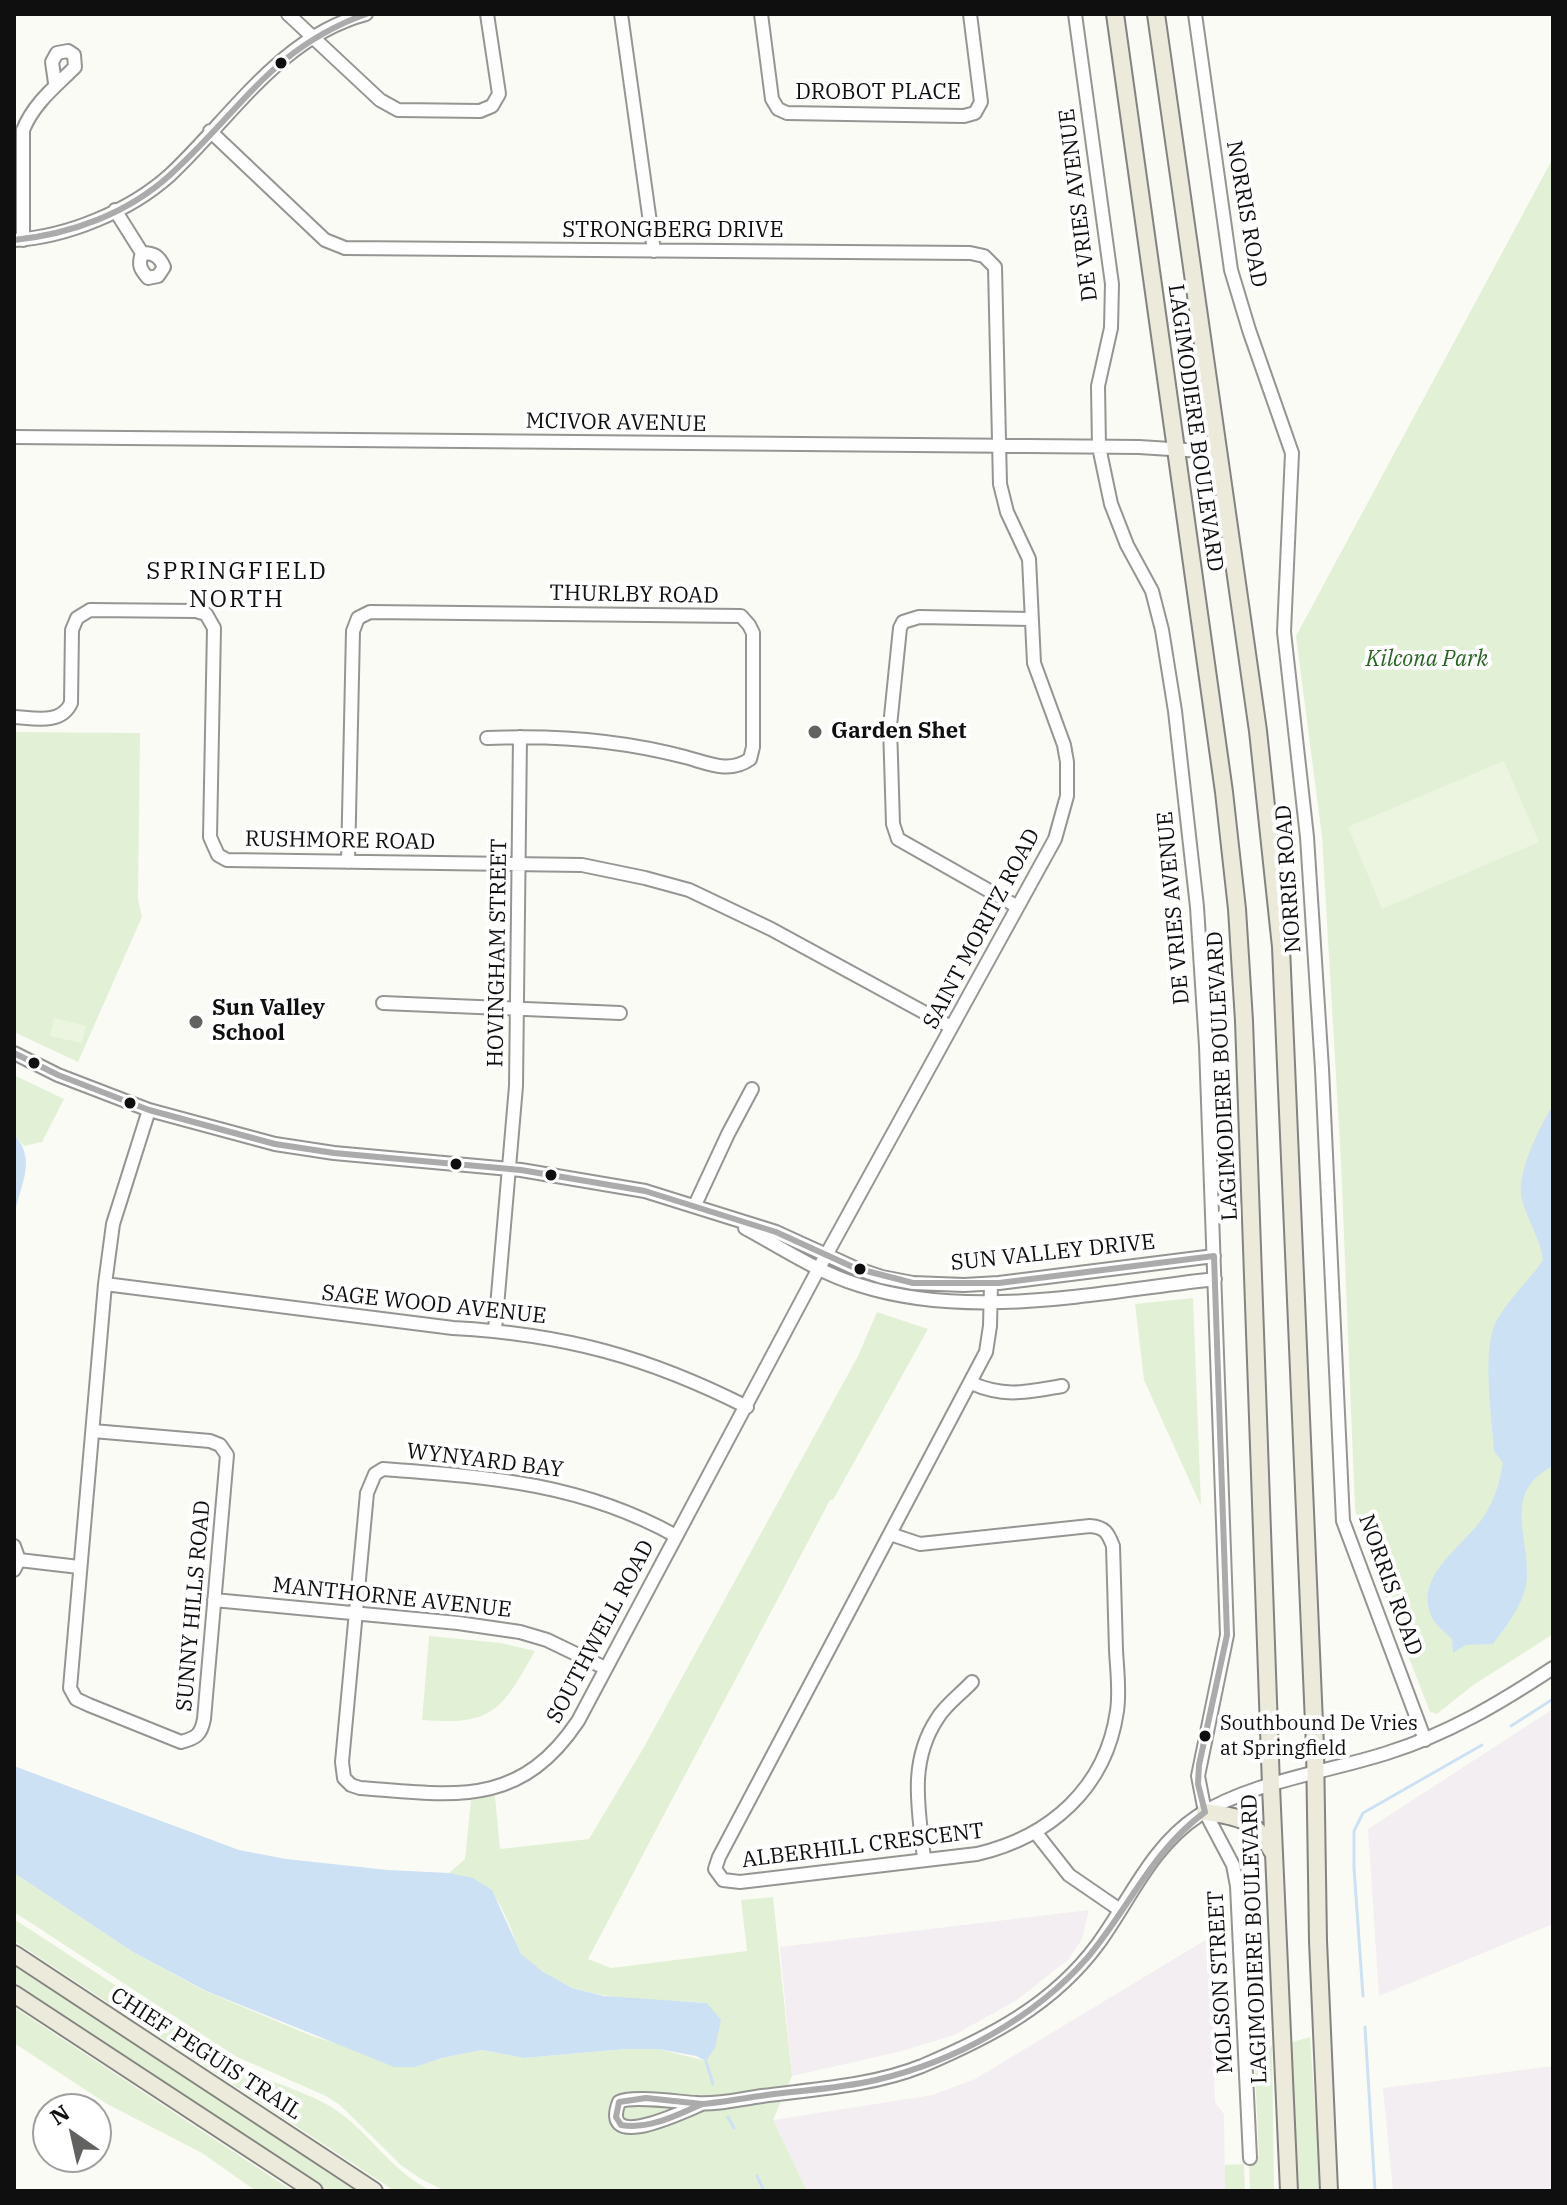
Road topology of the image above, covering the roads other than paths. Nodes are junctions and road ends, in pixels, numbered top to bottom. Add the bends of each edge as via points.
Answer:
1 (288, 14) edge
2 (366, 14) edge
3 (487, 14) edge
4 (621, 14) edge
5 (761, 14) edge
6 (970, 14) edge
7 (1075, 14) edge
8 (1115, 14) edge
9 (1156, 14) edge
10 (1195, 14) edge
11 (313, 38) junction
12 (55, 83) dead end
13 (210, 131) junction
14 (115, 210) junction
15 (18, 240) edge
16 (654, 251) junction
17 (142, 253) dead end
18 (14, 437) edge
19 (1000, 447) junction
20 (1099, 447) junction
21 (1176, 448) junction
22 (1217, 452) junction
23 (1031, 619) junction
24 (14, 717) edge
25 (520, 737) junction
26 (487, 738) dead end
27 (348, 862) junction
28 (520, 864) junction
29 (1016, 906) junction
30 (383, 1003) dead end
31 (517, 1009) junction
32 (620, 1013) dead end
33 (951, 1027) junction
34 (14, 1053) edge
35 (752, 1089) dead end
36 (149, 1110) junction
37 (508, 1169) junction
38 (695, 1205) junction
39 (717, 1214) junction
40 (827, 1255) junction
41 (1214, 1256) junction
42 (819, 1268) junction
43 (1215, 1279) junction
44 (105, 1284) junction
45 (991, 1284) junction
46 (991, 1304) junction
47 (495, 1330) junction
48 (971, 1383) junction
49 (1062, 1386) dead end
50 (747, 1407) junction
51 (93, 1431) junction
52 (890, 1534) junction
53 (676, 1536) junction
54 (14, 1546) edge
55 (17, 1565) edge
56 (79, 1567) junction
57 (214, 1600) junction
58 (356, 1613) junction
59 (605, 1668) junction
60 (1553, 1668) edge
61 (972, 1682) dead end
62 (1425, 1740) junction
63 (1315, 1773) junction
64 (1271, 1786) junction
65 (1205, 1812) junction
66 (1036, 1833) junction
67 (1274, 1855) junction
68 (924, 1859) junction
69 (1120, 1910) junction
70 (14, 1954) edge
71 (14, 1994) edge
72 (702, 2104) junction
73 (1250, 2158) dead end
74 (314, 2191) edge
75 (374, 2191) edge
76 (1289, 2191) edge
77 (1329, 2191) edge

1 - 11 street
2 - 11 street
3 - 11 street via 499,94 492,106 480,111 398,110 380,100
4 - 16 street
5 - 6 street, DROBOT PLACE via 772,99 778,109 964,116 975,113 981,102
7 - 20 street, DE VRIES AVENUE via 1112,284 1111,328 1098,386
8 - 21 main road, LAGIMODIERE BOULEVARD
9 - 22 main road, LAGIMODIERE BOULEVARD
10 - 62 street, NORRIS ROAD via 1231,270 1292,453 1284,632 1308,852 1343,1521
11 - 13 street via 264,76
12 - 15 street via 23,130
13 - 14 street via 168,176
13 - 16 street, STRONGBERG DRIVE via 325,240 345,248
14 - 15 street via 58,233
14 - 17 street
16 - 19 street, STRONGBERG DRIVE via 984,256 995,267
18 - 19 street, MCIVOR AVENUE
19 - 20 street, MCIVOR AVENUE
19 - 23 street, SAINT MORITZ ROAD via 1007,512 1029,559
20 - 21 street, MCIVOR AVENUE
20 - 41 street, DE VRIES AVENUE via 1111,504 1152,591 1175,711 1197,907
21 - 22 street, MCIVOR AVENUE
21 - 64 main road, LAGIMODIERE BOULEVARD via 1238,923
22 - 63 main road, LAGIMODIERE BOULEVARD via 1258,731 1281,947
23 - 29 street, SAINT MORITZ ROAD via 1037,676 1064,745 1067,796 1055,839
23 - 29 street via 919,617 903,622 890,726 898,839
24 - 27 street, RUSHMORE ROAD via 55,718 68,710 72,630 77,618 90,610 206,614 214,628 212,846 227,860
25 - 26 street, THURLBY ROAD
25 - 27 street, THURLBY ROAD via 629,744 739,767 750,759 753,747 753,633 741,616 370,612 358,618 353,631
25 - 28 street, HOVINGHAM STREET
27 - 28 street, RUSHMORE ROAD
28 - 31 street, HOVINGHAM STREET
28 - 33 street, RUSHMORE ROAD via 582,865 689,890
29 - 33 street, SAINT MORITZ ROAD
30 - 31 street
31 - 32 street
31 - 37 street, HOVINGHAM STREET
33 - 40 street, SAINT MORITZ ROAD
34 - 36 street, SUN VALLEY DRIVE
35 - 38 street
36 - 37 street, SUN VALLEY DRIVE via 292,1147
36 - 44 street, SUNNY HILLS ROAD via 113,1224
37 - 38 street, SUN VALLEY DRIVE via 645,1191
37 - 47 street, HOVINGHAM STREET
38 - 39 street, SUN VALLEY DRIVE
39 - 40 street, SUN VALLEY DRIVE
39 - 42 street, SUN VALLEY DRIVE
40 - 42 street, SAINT MORITZ ROAD
40 - 45 street, SUN VALLEY DRIVE via 913,1283
41 - 43 street, DE VRIES AVENUE
41 - 45 street, SUN VALLEY DRIVE
42 - 46 street, SUN VALLEY DRIVE via 895,1295
42 - 50 street, SOUTHWELL ROAD
43 - 46 street, SUN VALLEY DRIVE
43 - 65 street, DE VRIES AVENUE via 1227,1635 1199,1765
44 - 47 street, SAGE WOOD AVENUE
44 - 51 street, SUNNY HILLS ROAD
45 - 46 street, ALBERHILL CRESCENT
46 - 48 street, ALBERHILL CRESCENT via 986,1352
47 - 50 street, SAGE WOOD AVENUE via 632,1357
48 - 49 street via 1004,1394
48 - 52 street, ALBERHILL CRESCENT
50 - 53 street, SOUTHWELL ROAD
51 - 56 street, SUNNY HILLS ROAD
51 - 57 street, SUNNY HILLS ROAD via 220,1445 228,1466
52 - 66 street, ALBERHILL CRESCENT via 920,1544 1090,1526 1108,1533 1113,1546 1118,1696 1114,1725 1087,1786
52 - 68 street, ALBERHILL CRESCENT via 715,1869 723,1880 740,1882
53 - 58 street, WYNYARD BAY via 622,1510 526,1482 383,1469 367,1493
53 - 59 street, SOUTHWELL ROAD
54 - 55 street
55 - 56 street
56 - 57 street, SUNNY HILLS ROAD via 70,1688 76,1699 181,1742 202,1731
57 - 58 street, MANTHORNE AVENUE
58 - 59 street, MANTHORNE AVENUE via 520,1632
58 - 59 street, SOUTHWELL ROAD via 342,1770 351,1785 360,1788 455,1794 484,1792 512,1782 563,1743
60 - 62 street via 1491,1708
61 - 68 street via 937,1717 917,1768
62 - 63 street
63 - 64 street
63 - 77 main road, LAGIMODIERE BOULEVARD
64 - 65 street
64 - 67 main road, LAGIMODIERE BOULEVARD
65 - 67 main road via 1251,1824
65 - 69 street via 1164,1847
65 - 73 street, MOLSON STREET via 1233,1865 1237,1886
66 - 68 street, ALBERHILL CRESCENT via 990,1851
66 - 69 street via 1069,1875
67 - 76 main road, LAGIMODIERE BOULEVARD
69 - 72 street via 1087,1958 1052,1993 970,2045 887,2078
70 - 75 main road, CHIEF PEGUIS TRAIL
71 - 74 main road
72 - 72 street via 631,2097 619,2102 616,2116 627,2127 643,2127

